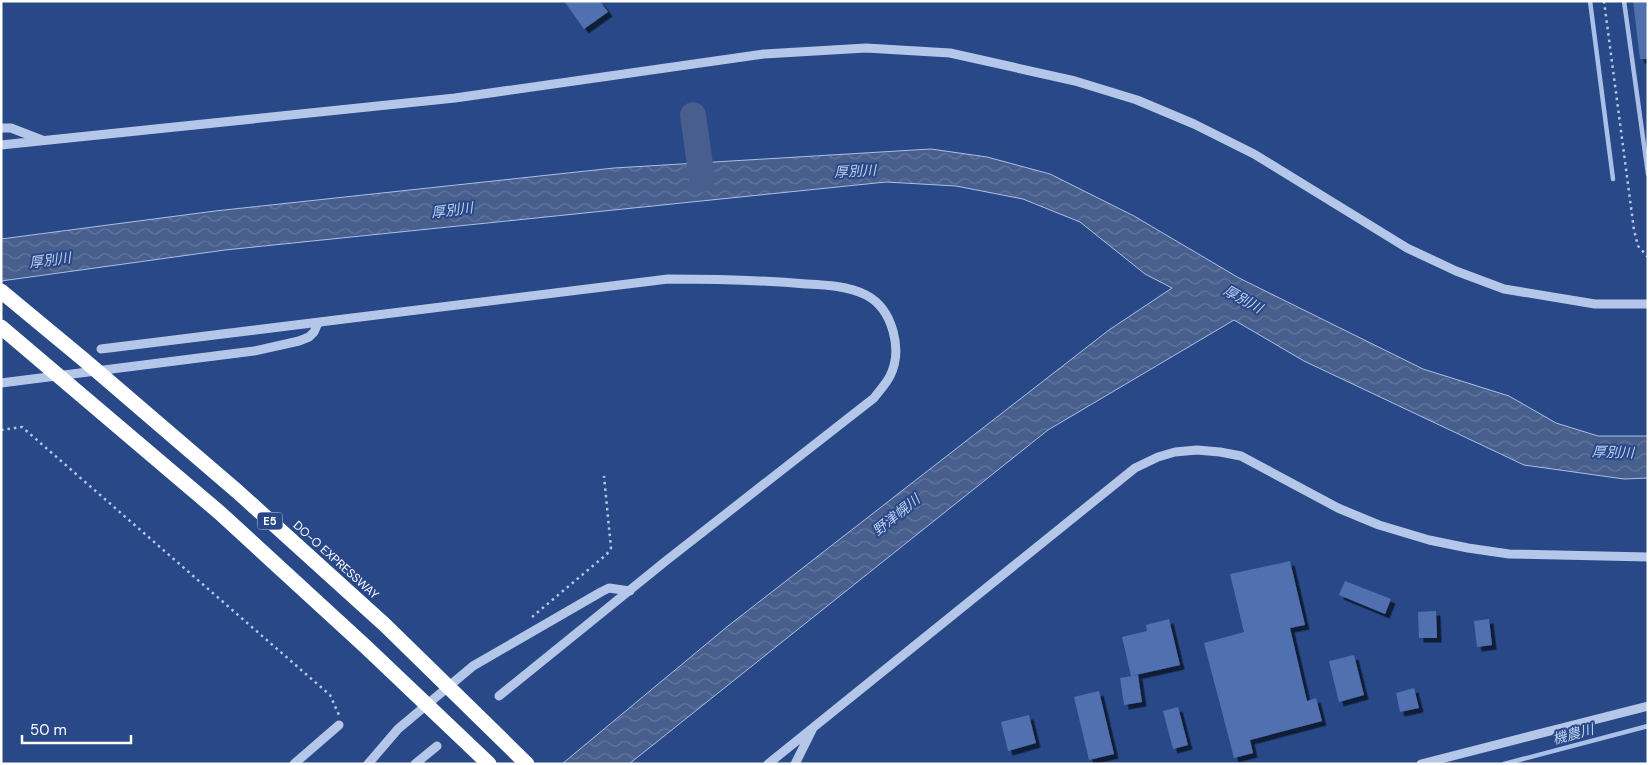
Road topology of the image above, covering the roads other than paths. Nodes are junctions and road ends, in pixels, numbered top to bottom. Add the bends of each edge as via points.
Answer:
1 (1, 128) edge
2 (43, 140) junction
3 (1, 145) edge
4 (1, 291) edge
5 (1648, 304) edge
6 (318, 323) junction
7 (1, 327) edge
8 (101, 349) dead end
9 (1, 383) edge
10 (1648, 557) edge
11 (630, 591) junction
12 (499, 696) dead end
13 (1648, 706) edge
14 (339, 725) road end
15 (814, 725) junction
16 (437, 746) dead end
17 (294, 764) edge
18 (368, 764) edge
19 (415, 764) edge
20 (489, 764) edge
21 (527, 764) edge
22 (768, 764) edge
23 (795, 764) edge
24 (1421, 764) edge

1 - 2 street
2 - 3 street
2 - 5 street via 455,98 764,54 866,48 950,53 1075,80 1137,100 1194,124 1254,154 1407,248 1496,286 1595,304
4 - 21 highway, DO-O EXPRESSWAY / E5, bridge via 238,492 385,625
6 - 8 street
6 - 9 street via 309,337 254,351
6 - 11 street via 668,279 762,280 832,286 867,296 879,306 890,322 895,339 894,360 890,376 874,398
7 - 20 highway, E5, bridge via 220,513
10 - 15 street via 1509,554 1429,540 1338,508 1241,456 1198,450 1175,452 1136,468
11 - 12 street
11 - 18 street via 609,588 473,666 398,729
13 - 24 street
14 - 17 street
15 - 22 street
15 - 23 street
16 - 19 street

